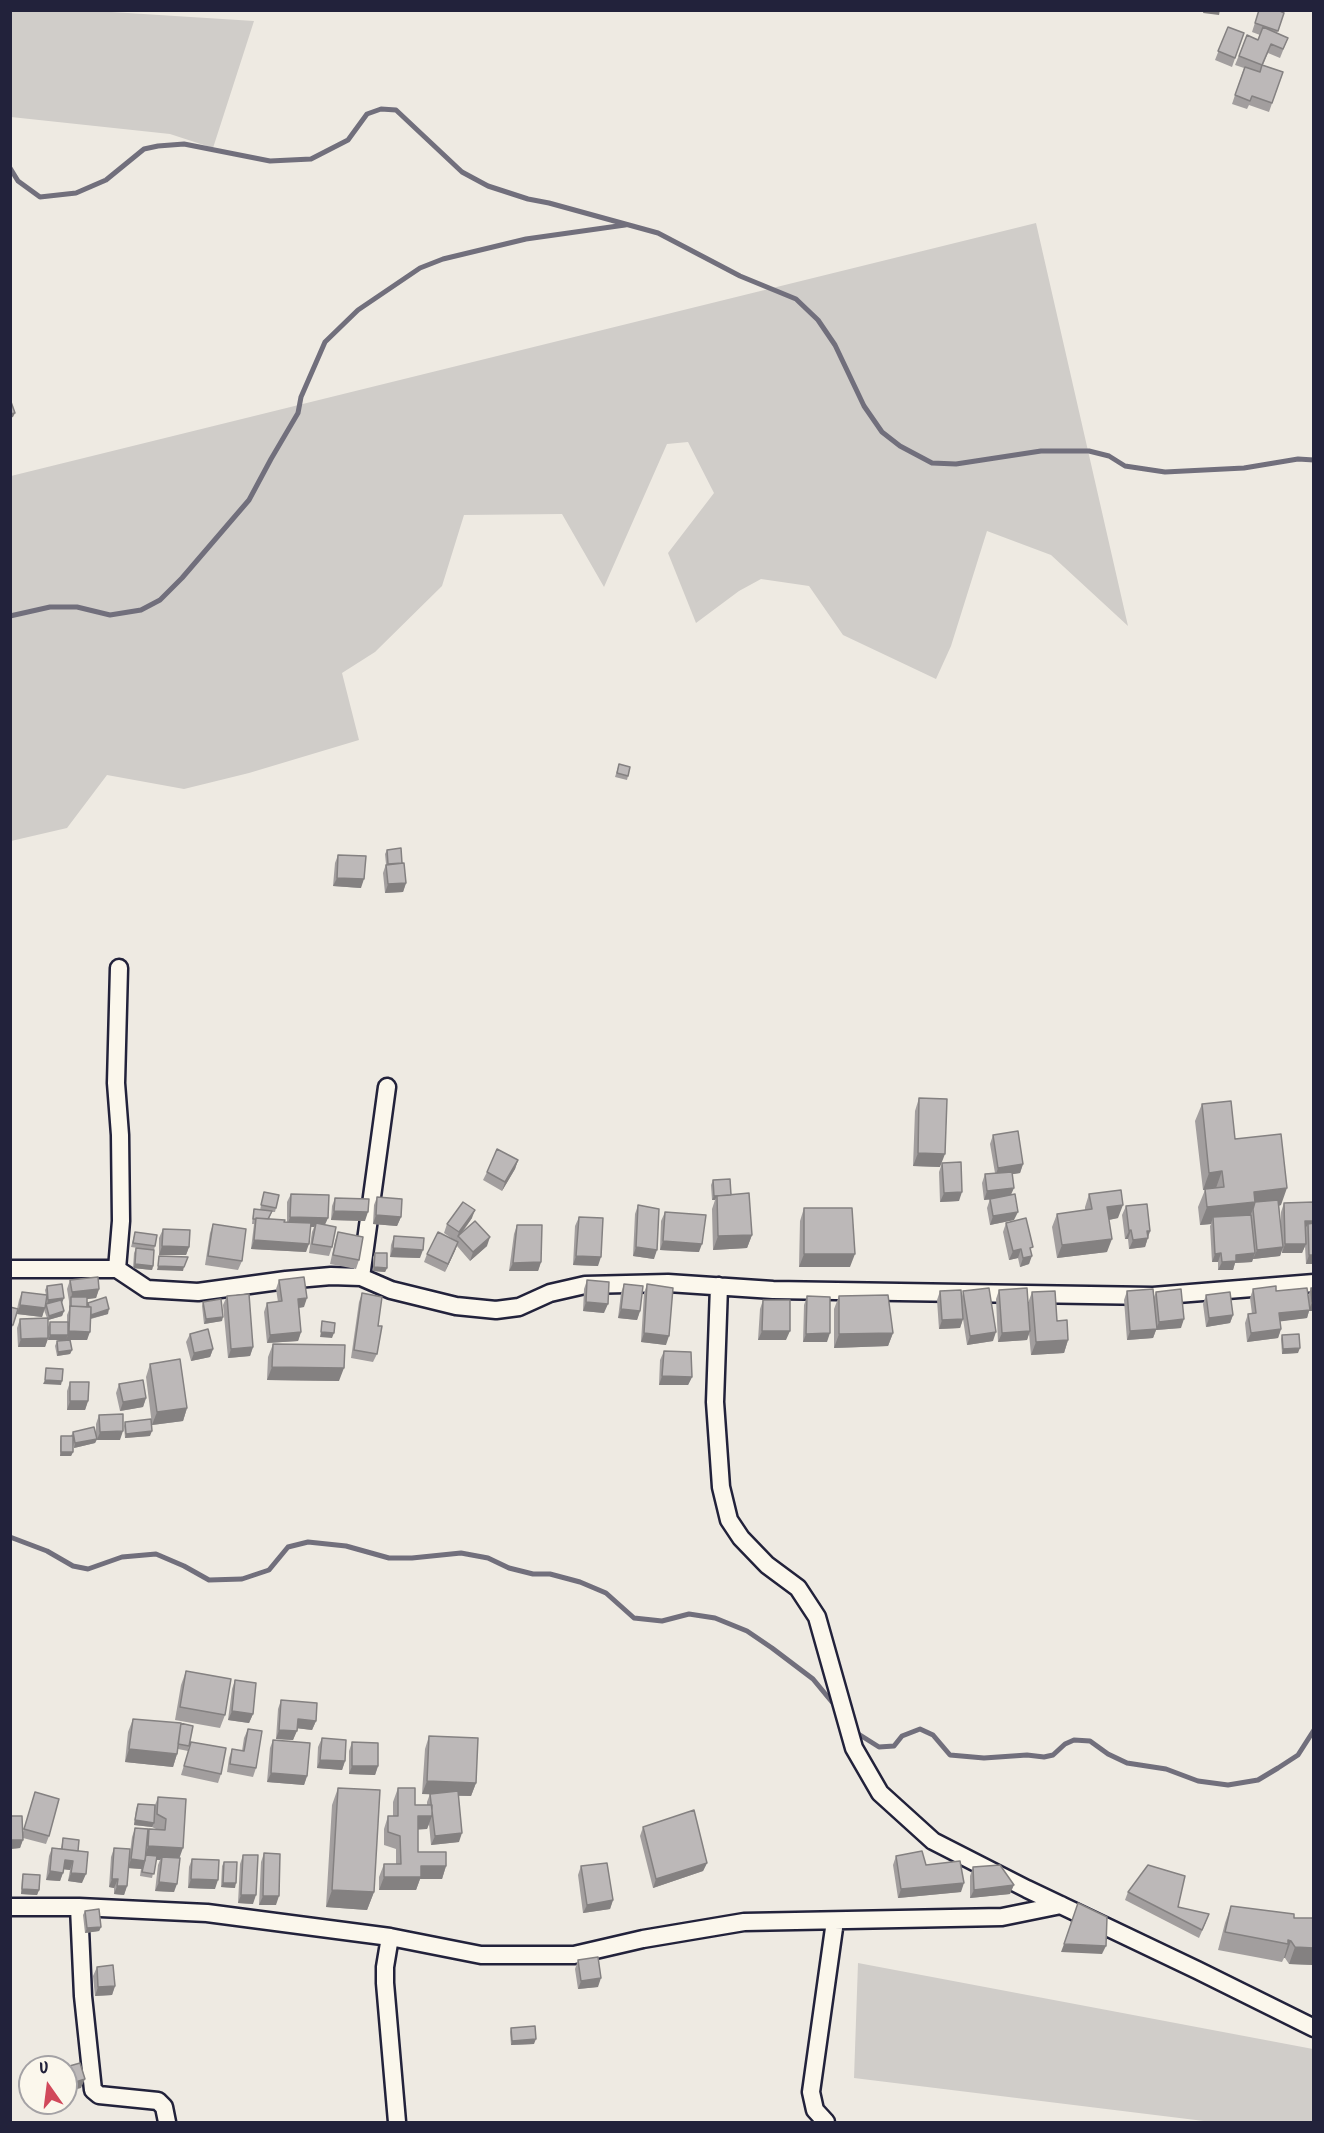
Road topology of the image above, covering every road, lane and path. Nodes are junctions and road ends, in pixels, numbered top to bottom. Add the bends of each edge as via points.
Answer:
1 (119, 968) dead end
2 (387, 1087) dead end
3 (10, 1269) edge
4 (117, 1269) junction
5 (361, 1277) junction
6 (1314, 1283) edge
7 (719, 1286) junction
8 (1061, 1905) junction
9 (10, 1907) edge
10 (79, 1907) junction
11 (835, 1921) junction
12 (390, 1937) junction
13 (1314, 2028) edge
14 (167, 2122) edge
15 (398, 2122) edge
16 (825, 2122) edge

1 - 4 street via 116,1083 121,1221
2 - 5 street
3 - 4 street
4 - 5 street via 147,1289 198,1292 320,1277
5 - 7 street via 391,1290 456,1306 496,1310 519,1307 550,1293 585,1285
6 - 7 street via 1153,1296
7 - 8 street via 715,1402 721,1487 729,1520 767,1565 798,1588 816,1617 855,1748 880,1793 933,1841
8 - 11 street via 1002,1917
8 - 13 street
9 - 10 street
10 - 12 street via 207,1913
10 - 14 street via 93,2090 99,2095 158,2101 164,2107
11 - 12 street via 744,1922 574,1955 481,1955
11 - 16 street via 811,2092 815,2110
12 - 15 street via 385,1983

